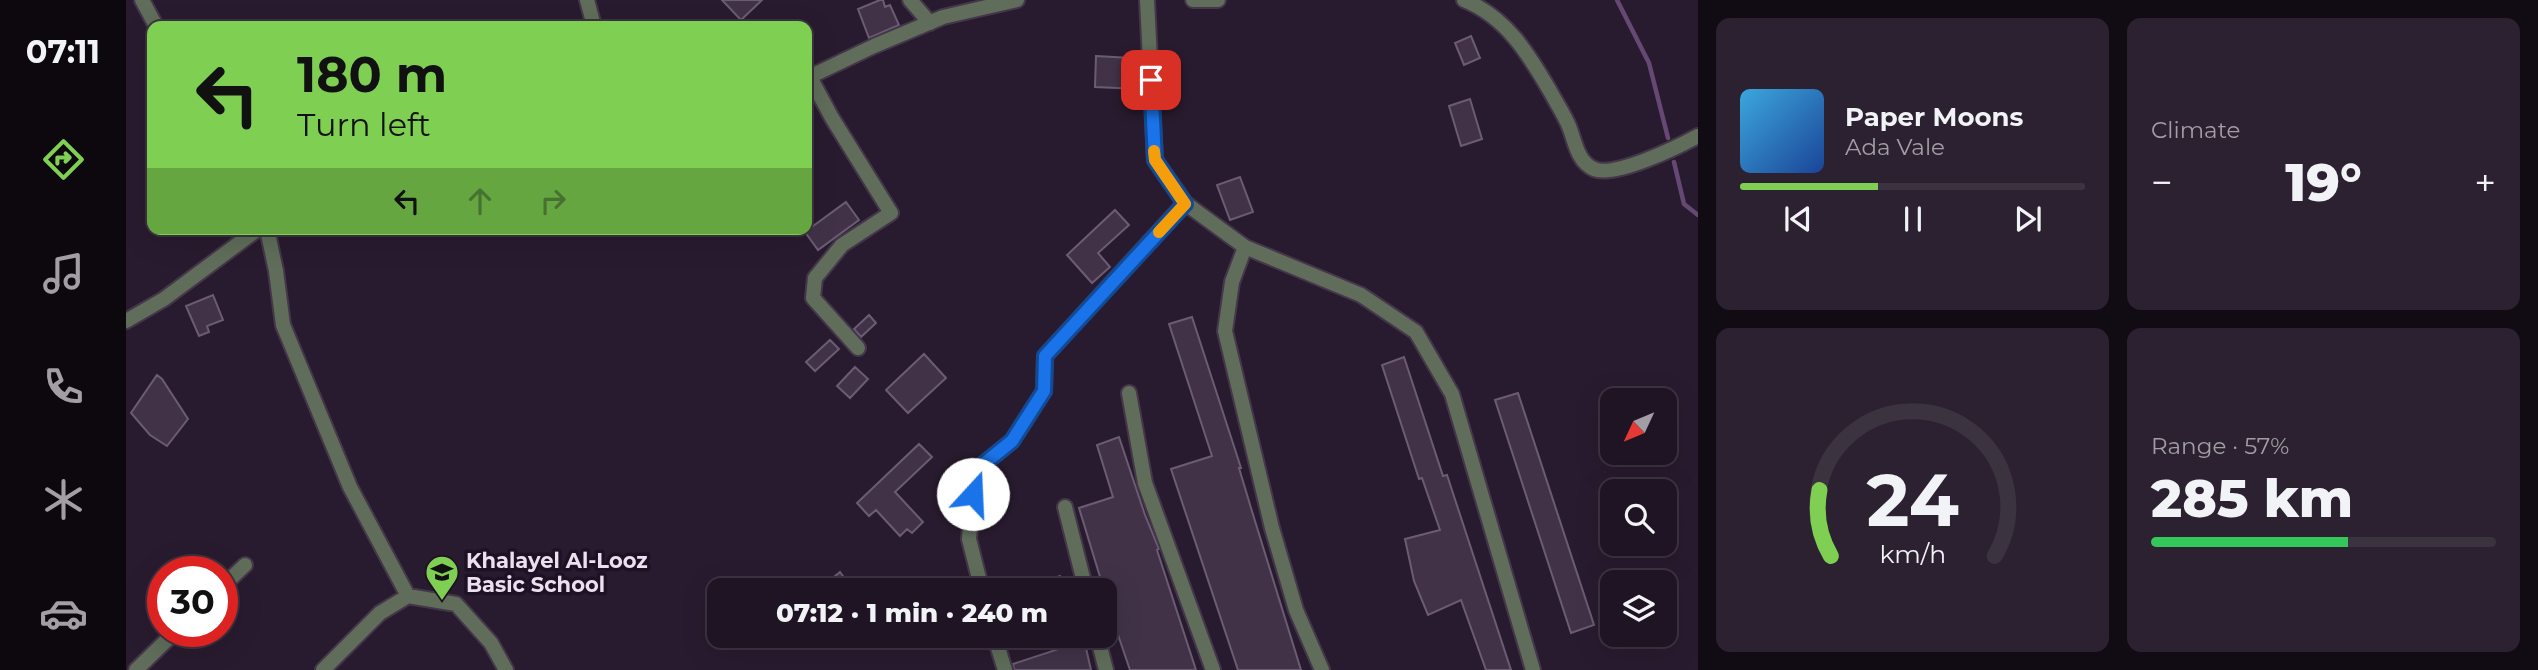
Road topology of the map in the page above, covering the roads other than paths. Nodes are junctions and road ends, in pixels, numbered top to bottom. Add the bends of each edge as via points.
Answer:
1 (142, 0) edge
2 (587, 0) edge
3 (910, 0) edge
4 (1017, 0) edge
5 (1147, 0) edge
6 (1193, 0) edge
7 (1218, 0) edge
8 (1464, 0) edge
9 (153, 21) edge
10 (593, 21) edge
11 (930, 23) junction
12 (812, 75) edge
13 (812, 84) edge
14 (1698, 135) edge
15 (1185, 204) junction
16 (250, 235) edge
17 (268, 235) edge
18 (1244, 247) junction
19 (126, 321) edge
20 (858, 348) dead end
21 (1129, 393) dead end
22 (1065, 507) dead end
23 (245, 565) dead end
24 (238, 572) edge
25 (979, 578) edge
26 (1083, 578) edge
27 (408, 596) junction
28 (160, 647) edge
29 (998, 648) edge
30 (1100, 648) edge
31 (136, 670) edge
32 (323, 670) edge
33 (506, 670) edge
34 (1005, 670) edge
35 (1106, 670) edge
36 (1213, 670) edge
37 (1322, 670) edge
38 (1533, 670) edge

1 - 9 street
2 - 10 street
3 - 11 street
4 - 11 street
5 - 15 street via 1155,160
6 - 7 street
8 - 14 street via 1488,11 1516,38 1568,124 1580,158 1593,169 1609,172
11 - 12 street
13 - 20 street via 891,212 842,245 815,278 813,298
15 - 18 street
15 - 25 street via 1045,356 1044,391 1012,441 975,471 969,539
16 - 19 street via 164,299
17 - 27 street via 283,325 351,487
18 - 37 street via 1225,331 1272,528 1296,610
18 - 38 street via 1361,295 1416,332 1452,394
21 - 36 street via 1145,483
22 - 26 street
23 - 24 street
27 - 32 street via 380,613
27 - 33 street via 456,604 491,643
28 - 31 street
29 - 34 street
30 - 35 street

